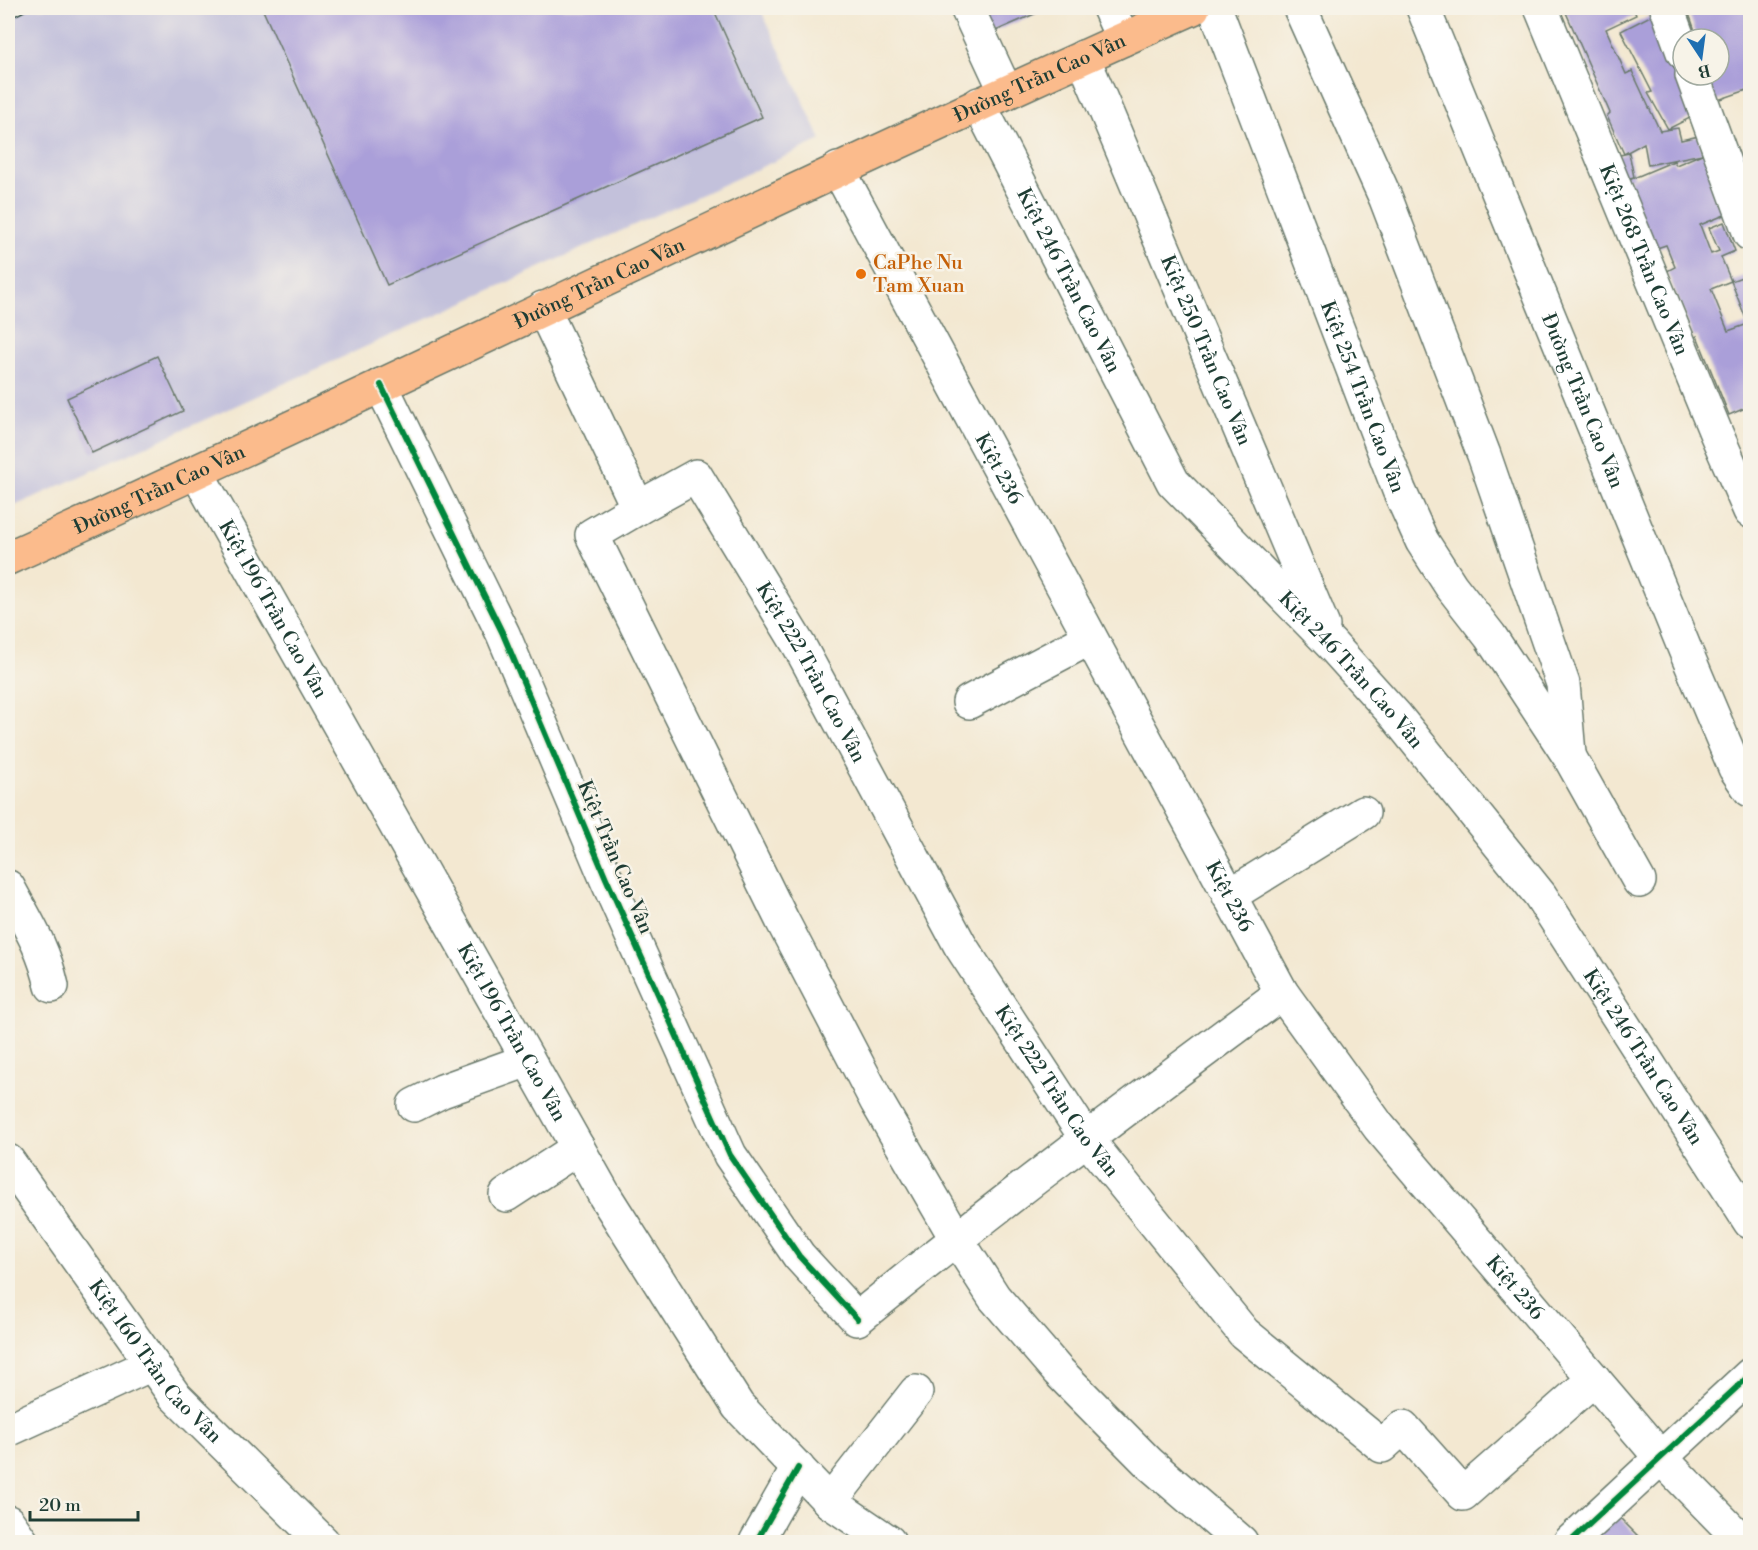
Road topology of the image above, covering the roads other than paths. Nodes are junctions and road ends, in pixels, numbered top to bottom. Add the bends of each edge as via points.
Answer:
1 (967, 8) edge
2 (1109, 8) edge
3 (1193, 8) edge
4 (1215, 8) edge
5 (1300, 8) edge
6 (1424, 8) edge
7 (1541, 8) edge
8 (1666, 8) edge
9 (1673, 27) edge
10 (1123, 39) junction
11 (1083, 57) junction
12 (1696, 87) edge
13 (992, 98) junction
14 (837, 169) junction
15 (1750, 234) edge
16 (543, 309) junction
17 (381, 385) junction
18 (197, 473) junction
19 (638, 508) junction
20 (1750, 511) edge
21 (8, 558) edge
22 (1090, 638) junction
23 (1331, 644) junction
24 (969, 702) dead end
25 (1569, 756) junction
26 (1750, 790) edge
27 (1363, 813) dead end
28 (1639, 881) dead end
29 (8, 887) edge
30 (1229, 896) junction
31 (52, 986) dead end
32 (1282, 993) junction
33 (528, 1060) junction
34 (414, 1105) dead end
35 (1086, 1138) junction
36 (578, 1148) junction
37 (8, 1161) edge
38 (506, 1195) dead end
39 (1750, 1222) edge
40 (956, 1238) junction
41 (152, 1364) junction
42 (1750, 1375) edge
43 (1594, 1379) junction
44 (916, 1392) dead end
45 (8, 1430) edge
46 (1661, 1458) junction
47 (798, 1468) junction
48 (830, 1502) junction
49 (8, 1522) edge
50 (22, 1542) edge
51 (324, 1542) edge
52 (756, 1542) edge
53 (889, 1542) edge
54 (1241, 1542) edge
55 (1570, 1542) edge
56 (1743, 1542) edge

1 - 13 street, Kiệt 246 Trần Cao Vân
2 - 10 street
3 - 10 main road, Đường Trần Cao Vân
4 - 25 street, Kiệt 254 Trần Cao Vân via 1422,541
5 - 25 street via 1386,199 1484,455 1563,684
6 - 26 street, Đường Trần Cao Vân via 1690,662 1735,768
7 - 20 street, Kiệt 268 Trần Cao Vân
8 - 9 street
10 - 11 main road, Đường Trần Cao Vân
11 - 13 main road, Đường Trần Cao Vân
11 - 23 street, Kiệt 250 Trần Cao Vân
12 - 15 street
13 - 14 main road, Đường Trần Cao Vân
13 - 23 street, Kiệt 246 Trần Cao Vân via 1173,482
14 - 16 main road, Đường Trần Cao Vân
14 - 22 street, Kiệt 236
16 - 17 main road, Đường Trần Cao Vân
16 - 19 street
17 - 18 main road, Đường Trần Cao Vân
17 - 40 street, Kiệt Trần Cao Vân via 503,634 606,878 730,1155 799,1256 857,1319
18 - 21 main road, Đường Trần Cao Vân
18 - 33 street, Kiệt 196 Trần Cao Vân
19 - 35 street, Kiệt 222 Trần Cao Vân via 696,476 800,647 960,945
19 - 40 street, Kiệt 222 Trần Cao Vân via 592,535 792,940 877,1102
22 - 24 street
22 - 30 street, Kiệt 236
23 - 39 street, Kiệt 246 Trần Cao Vân via 1396,716 1540,894
25 - 28 street, Kiệt 254 Trần Cao Vân
27 - 30 street
29 - 31 street via 33,930
30 - 32 street, Kiệt 236
32 - 35 street
32 - 43 street, Kiệt 236 via 1378,1127
33 - 34 street
33 - 36 street, Kiệt 196 Trần Cao Vân
35 - 40 street
35 - 43 street, Kiệt 222 Trần Cao Vân via 1244,1333 1382,1446 1403,1427 1463,1494
36 - 38 street
36 - 47 street, Kiệt 196 Trần Cao Vân via 738,1406
37 - 41 street, Kiệt 160 Trần Cao Vân
40 - 54 street, Kiệt 222 Trần Cao Vân via 994,1298 1058,1371 1149,1463
41 - 45 street
41 - 51 street, Kiệt 160 Trần Cao Vân via 174,1395
42 - 46 street
43 - 46 street, Kiệt 236
44 - 48 street
46 - 55 street
46 - 56 street, Kiệt 236
47 - 48 street, Kiệt 196 Trần Cao Vân
47 - 52 street
48 - 53 street, Kiệt 196 Trần Cao Vân
49 - 50 street

